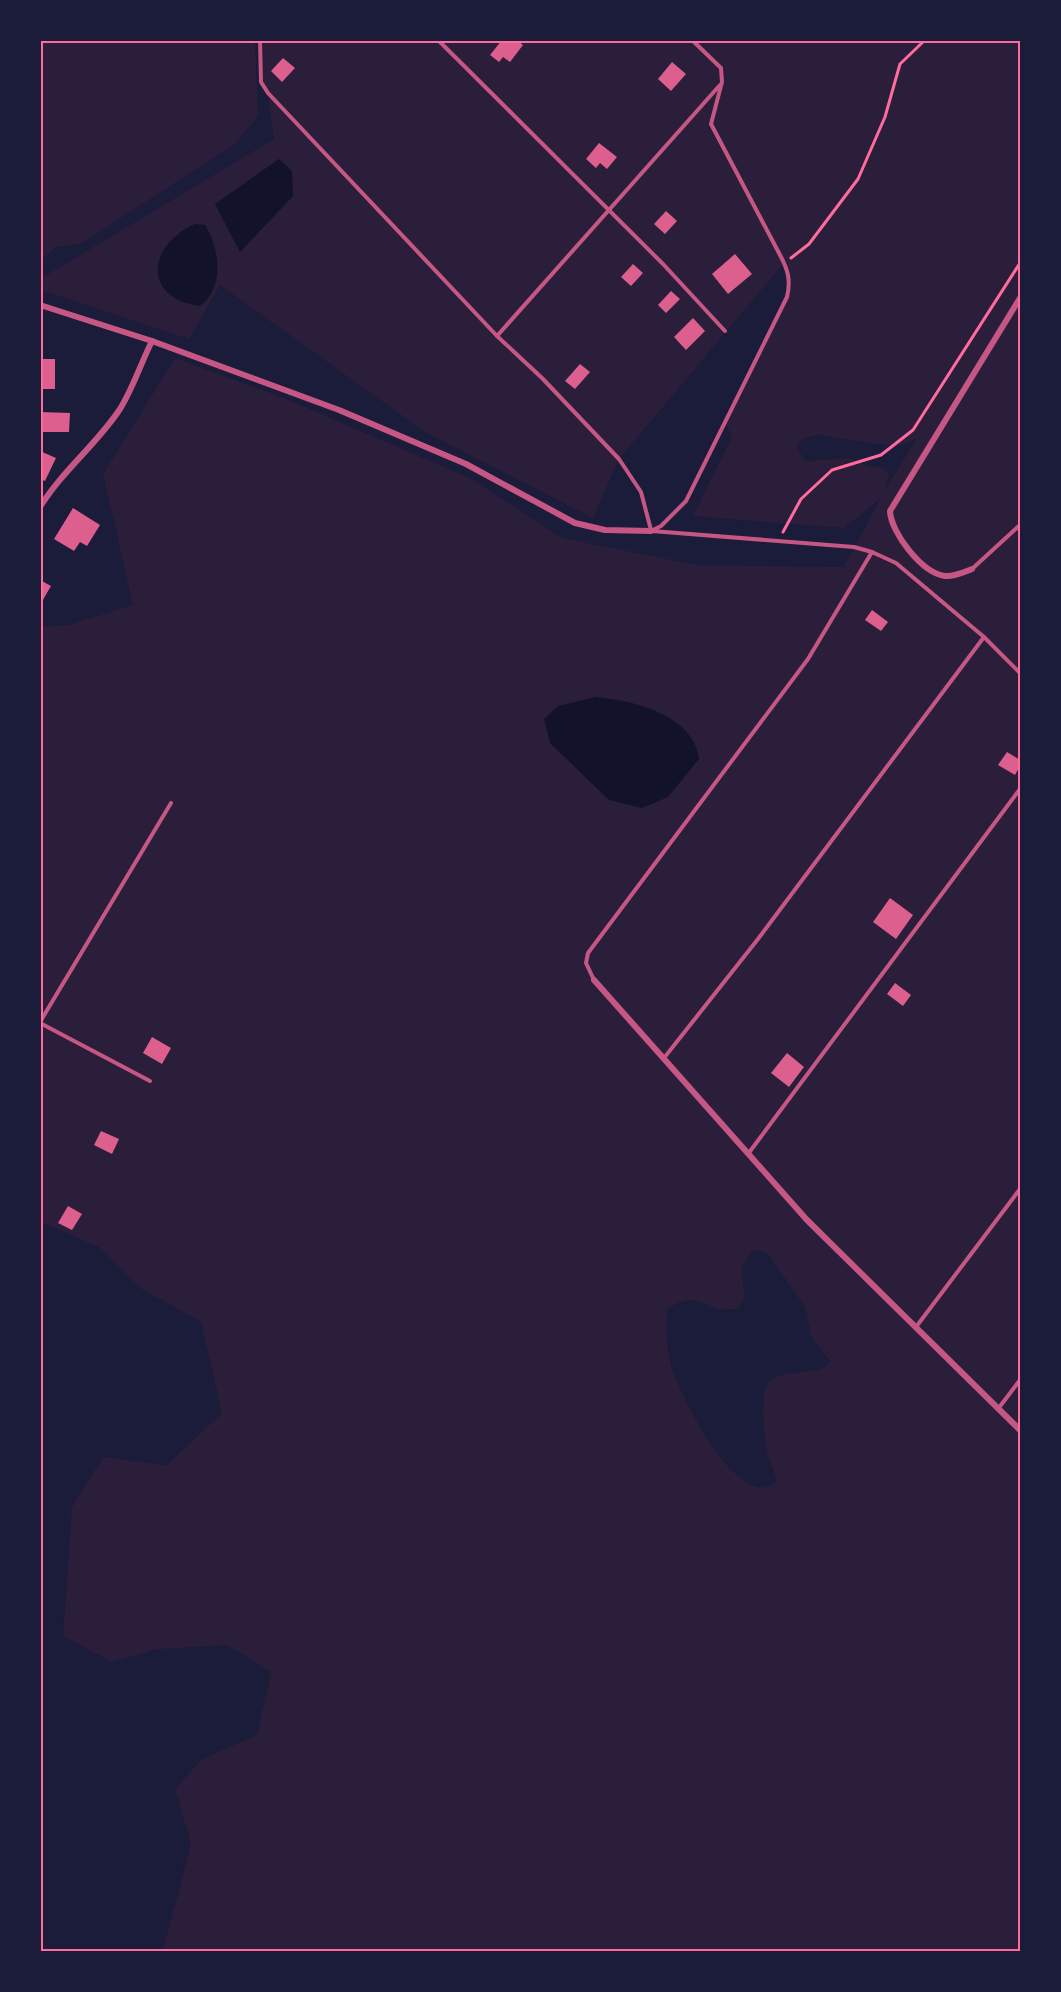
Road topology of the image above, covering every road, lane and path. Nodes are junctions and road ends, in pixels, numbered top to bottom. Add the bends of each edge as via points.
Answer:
1 (260, 40) edge
2 (438, 40) edge
3 (692, 40) edge
4 (925, 40) edge
5 (722, 82) junction
6 (607, 209) junction
7 (784, 263) junction
8 (1020, 263) edge
9 (1020, 297) edge
10 (40, 304) edge
11 (725, 331) dead end
12 (496, 336) junction
13 (152, 341) junction
14 (40, 507) edge
15 (1020, 525) edge
16 (651, 531) junction
17 (777, 541) junction
18 (872, 552) junction
19 (972, 569) joint
20 (984, 637) junction
21 (1020, 673) edge
22 (1020, 789) edge
23 (171, 803) dead end
24 (594, 980) joint
25 (40, 1023) edge
26 (664, 1058) junction
27 (150, 1081) dead end
28 (748, 1154) junction
29 (1020, 1189) edge
30 (916, 1327) junction
31 (1020, 1380) edge
32 (998, 1409) junction
33 (1020, 1430) edge

1 - 12 lane via 261,82 268,93
2 - 6 lane
3 - 5 lane via 721,69
4 - 7 path via 900,64 885,117 858,179 809,244
5 - 6 lane
5 - 7 lane via 711,124
6 - 11 lane
6 - 12 lane
7 - 16 lane via 790,284 787,297 695,486 676,513
8 - 17 path via 913,430 881,455 832,470 801,499
9 - 19 street via 890,511 899,541 933,571 945,576
10 - 13 street
12 - 16 lane via 619,459 641,492
13 - 14 street via 120,408
13 - 16 street via 360,419 466,464 575,522 605,531
15 - 19 lane
16 - 17 lane
17 - 18 lane
18 - 20 lane via 896,563
18 - 24 lane via 808,659 588,953 585,963
20 - 21 lane
20 - 26 lane
22 - 28 lane
23 - 25 lane
24 - 26 street
25 - 27 lane
26 - 28 street
28 - 30 street via 807,1220
29 - 30 lane
30 - 32 street
31 - 32 lane
32 - 33 street

